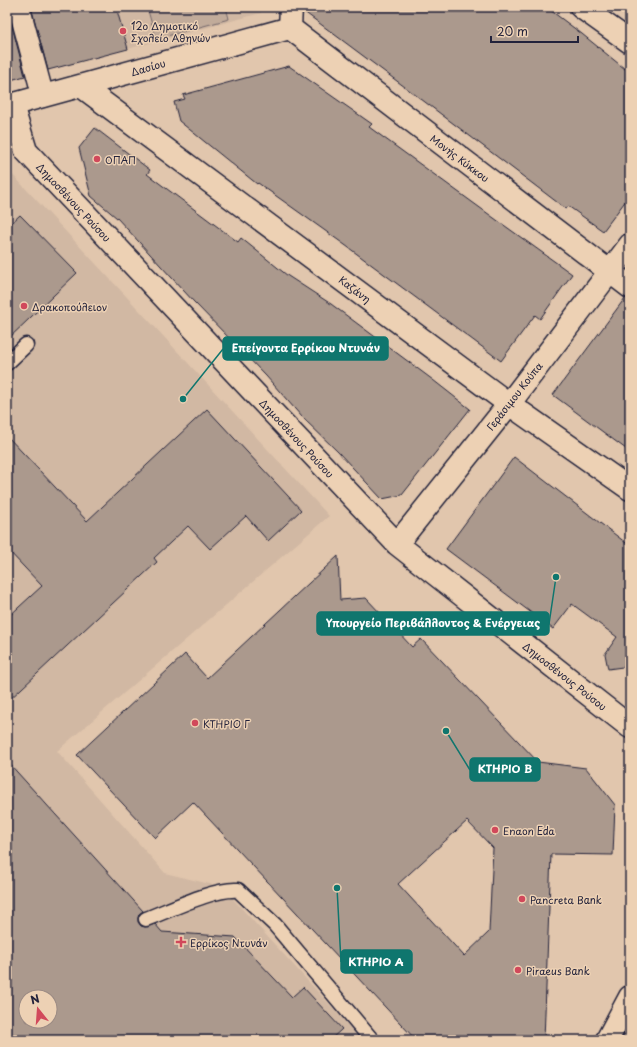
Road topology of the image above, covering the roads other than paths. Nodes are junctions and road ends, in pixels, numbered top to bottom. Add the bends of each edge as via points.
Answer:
1 (19, 7) edge
2 (581, 7) edge
3 (290, 17) edge
4 (630, 42) edge
5 (81, 86) junction
6 (43, 96) junction
7 (9, 106) edge
8 (630, 245) edge
9 (609, 272) junction
10 (630, 287) edge
11 (26, 345) dead end
12 (7, 363) edge
13 (509, 404) junction
14 (630, 489) edge
15 (397, 544) junction
16 (630, 727) edge
17 (146, 919) dead end
18 (630, 997) edge
19 (372, 1040) edge
20 (607, 1040) edge

1 - 6 street
2 - 4 street
3 - 5 street, Δασίου
3 - 9 street, Μονής Κύκκου
5 - 6 street, Δασίου
5 - 13 street, Καζάνη
6 - 7 street, Δασίου
7 - 15 street, Δημοσθένους Ρούσου via 26,151
8 - 9 street, Γεράσιμου Κούπα
9 - 10 street, Μονής Κύκκου
9 - 13 street, Γεράσιμου Κούπα
11 - 12 lane
13 - 14 street, Καζάνη
13 - 15 street, Γεράσιμου Κούπα
15 - 16 street, Δημοσθένους Ρούσου
17 - 19 lane via 202,897 230,889 238,890 275,925
18 - 20 street

